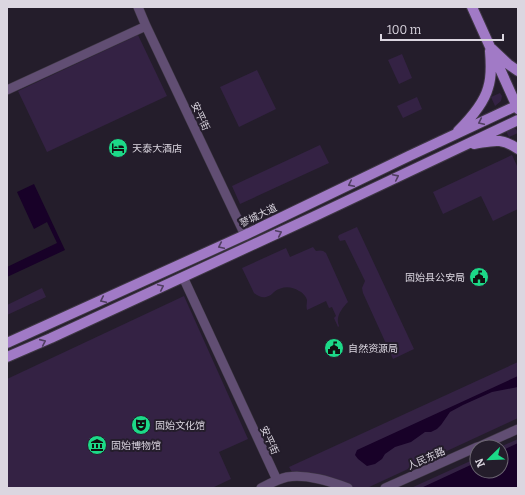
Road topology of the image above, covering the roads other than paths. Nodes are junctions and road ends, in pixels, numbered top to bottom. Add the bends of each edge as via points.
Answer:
1 (138, 7) edge
2 (472, 7) edge
3 (146, 26) junction
4 (490, 47) junction
5 (518, 70) edge
6 (7, 90) edge
7 (518, 107) edge
8 (518, 120) edge
9 (454, 134) junction
10 (460, 147) junction
11 (518, 149) edge
12 (245, 234) junction
13 (183, 277) junction
14 (7, 343) edge
15 (7, 357) edge
16 (518, 429) edge
17 (495, 439) edge
18 (469, 451) edge
19 (277, 480) junction
20 (261, 488) edge
21 (348, 488) edge
22 (385, 488) edge

1 - 3 street, 安平街
2 - 4 main road
3 - 6 street
3 - 12 street, 安平街
4 - 5 main road
4 - 7 main road
4 - 9 main road via 490,79 486,95 465,124
7 -> 9 main road, 蓼城大道
8 - 10 main road
9 -> 12 main road, 蓼城大道
10 - 11 main road via 500,140
13 -> 10 main road
12 -> 14 main road, 蓼城大道
15 -> 13 main road
13 - 19 street, 安平街
16 - 17 street, 人民东路
18 - 22 street, 人民东路
19 - 20 street
19 - 21 street via 286,477 314,478

